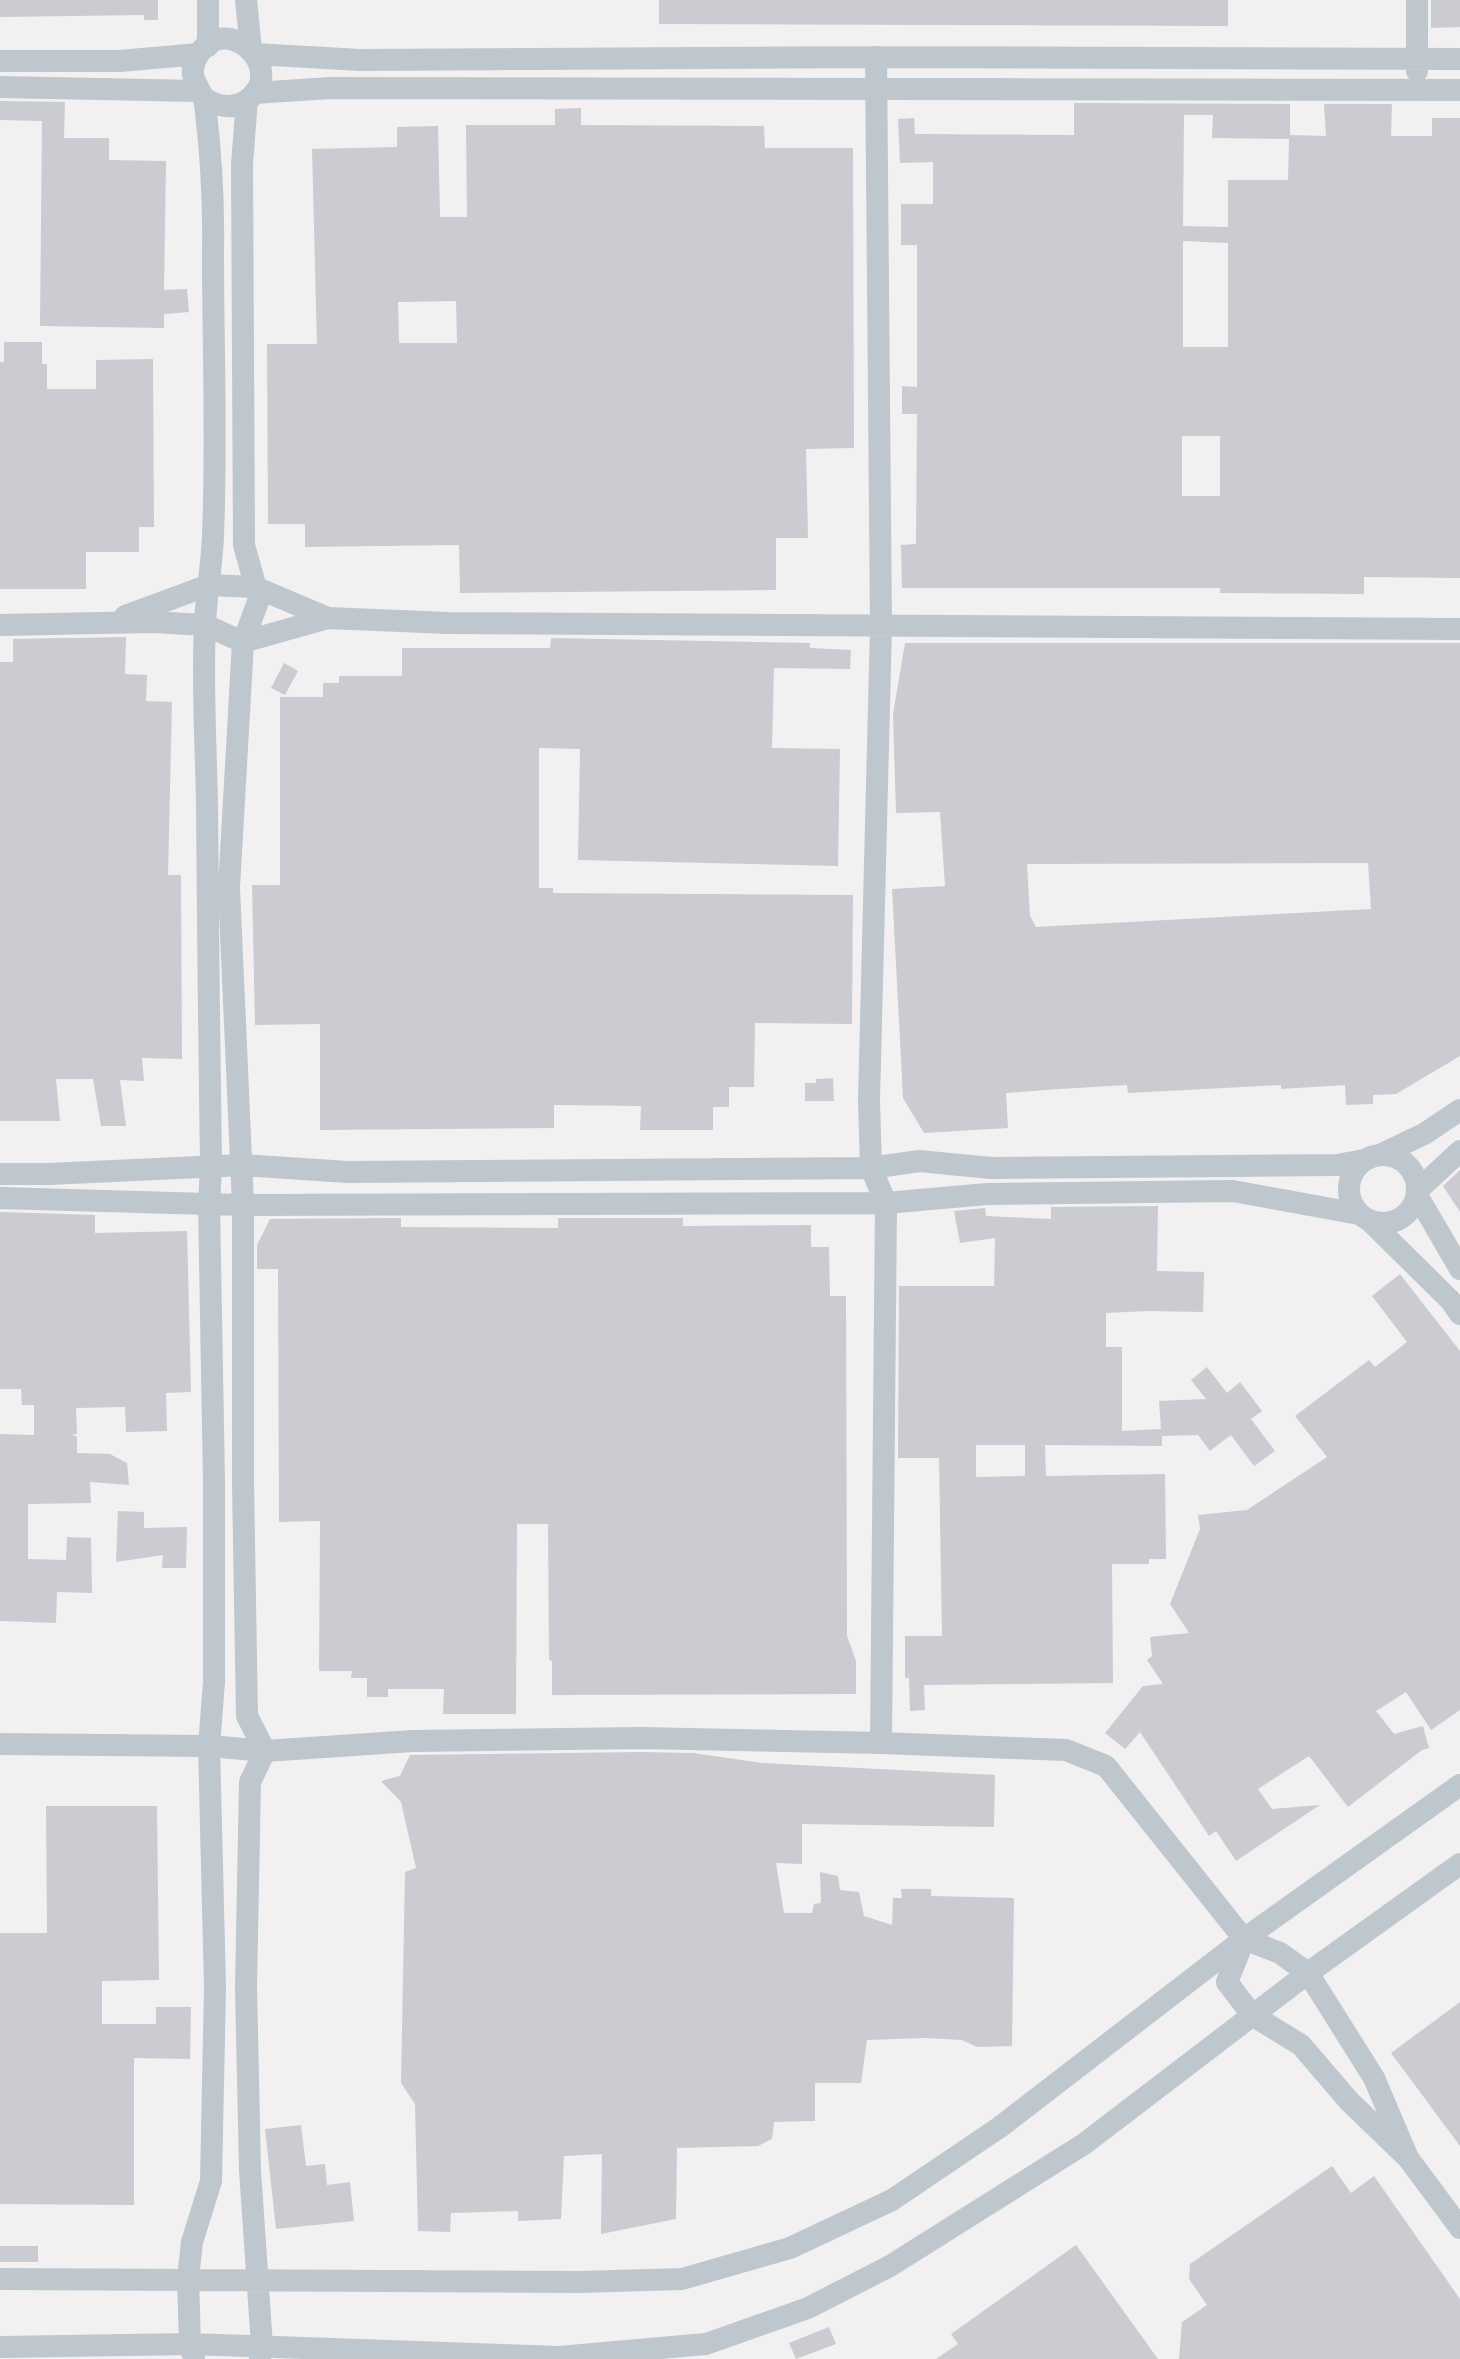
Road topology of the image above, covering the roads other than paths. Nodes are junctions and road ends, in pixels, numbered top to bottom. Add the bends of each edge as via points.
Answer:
1 (208, 0) edge
2 (246, 0) edge
3 (1417, 0) edge
4 (203, 50) junction
5 (253, 52) junction
6 (876, 57) junction
7 (1417, 59) junction
8 (1460, 59) edge
9 (486, 60) junction
10 (0, 61) edge
11 (0, 87) edge
12 (487, 88) junction
13 (876, 89) junction
14 (1417, 90) junction
15 (1460, 90) edge
16 (201, 94) junction
17 (251, 97) junction
18 (213, 374) junction
19 (243, 374) junction
20 (209, 585) junction
21 (255, 587) junction
22 (328, 618) junction
23 (108, 623) junction
24 (0, 625) edge
25 (205, 625) junction
26 (881, 627) junction
27 (1460, 629) edge
28 (243, 642) junction
29 (1460, 1110) edge
30 (1460, 1151) edge
31 (1373, 1157) junction
32 (242, 1165) junction
33 (211, 1166) junction
34 (871, 1168) junction
35 (0, 1174) edge
36 (1417, 1193) junction
37 (0, 1198) edge
38 (886, 1203) junction
39 (209, 1204) junction
40 (243, 1205) junction
41 (1364, 1217) junction
42 (1460, 1269) edge
43 (1460, 1314) edge
44 (214, 1482) junction
45 (243, 1483) junction
46 (881, 1743) junction
47 (0, 1744) edge
48 (209, 1746) junction
49 (265, 1751) junction
50 (1460, 1785) edge
51 (1460, 1864) edge
52 (1244, 1939) junction
53 (1308, 1973) junction
54 (246, 1986) junction
55 (215, 1987) junction
56 (1252, 2015) junction
57 (1408, 2158) junction
58 (1460, 2228) edge
59 (188, 2278) junction
60 (0, 2279) edge
61 (258, 2279) junction
62 (0, 2347) edge
63 (192, 2351) edge
64 (261, 2352) edge

1 - 4 street
2 - 5 street
3 - 7 street
4 - 5 street via 216,40 229,39
4 - 10 street via 119,61
4 - 16 street via 193,68
5 - 9 street via 360,60
5 - 17 street via 261,76
6 - 7 street
6 - 9 street
6 - 13 street
7 - 8 street
7 - 14 street
9 - 12 street
11 - 16 street
12 - 13 street
12 - 17 street via 330,88
13 - 14 street
13 - 26 street
14 - 15 street
16 - 17 street via 222,106
16 - 18 street via 214,196
17 - 19 street via 242,164
18 - 19 street
18 - 20 street
19 - 21 street via 244,545
20 - 21 street
20 - 23 street
20 - 25 street
21 - 22 street
21 - 28 street via 259,599
22 - 26 street
22 - 28 street
23 - 24 street
23 - 25 street
25 - 28 street
25 - 33 street
26 - 27 street
26 - 34 street
28 - 32 street via 229,888
29 - 31 street via 1424,1134
30 - 36 street
31 - 34 street via 1337,1165 1007,1168 919,1161
31 - 36 street via 1406,1163 1415,1175
31 - 41 street via 1353,1171 1348,1182 1348,1194
32 - 33 street
32 - 34 street via 348,1172
32 - 40 street
33 - 35 street
33 - 39 street
34 - 38 street
36 - 41 street via 1398,1220 1386,1223
36 - 42 street
37 - 39 street
38 - 40 street
38 - 41 street via 987,1194 1233,1191
38 - 46 street
39 - 40 street
39 - 44 street
40 - 45 street
41 - 43 street
44 - 45 street
44 - 48 street
45 - 49 street via 247,1716
46 - 49 street via 641,1738 413,1741
46 - 52 street via 1066,1750 1106,1766
47 - 48 street
48 - 49 street
48 - 55 street
49 - 54 street via 250,1782
50 - 52 street
51 - 53 street
52 - 53 street via 1280,1953
52 - 56 street via 1227,1982
52 - 61 street via 1000,2127 892,2200 790,2248 682,2279
53 - 56 street
53 - 57 street via 1374,2078
54 - 55 street
54 - 61 street
55 - 59 street via 211,2181 192,2242
56 - 57 street via 1301,2045
56 - 64 street via 1084,2144 890,2266 808,2308 706,2344 559,2357
57 - 58 street
59 - 60 street
59 - 61 street
59 - 63 street
61 - 64 street
62 - 63 street
63 - 64 street

